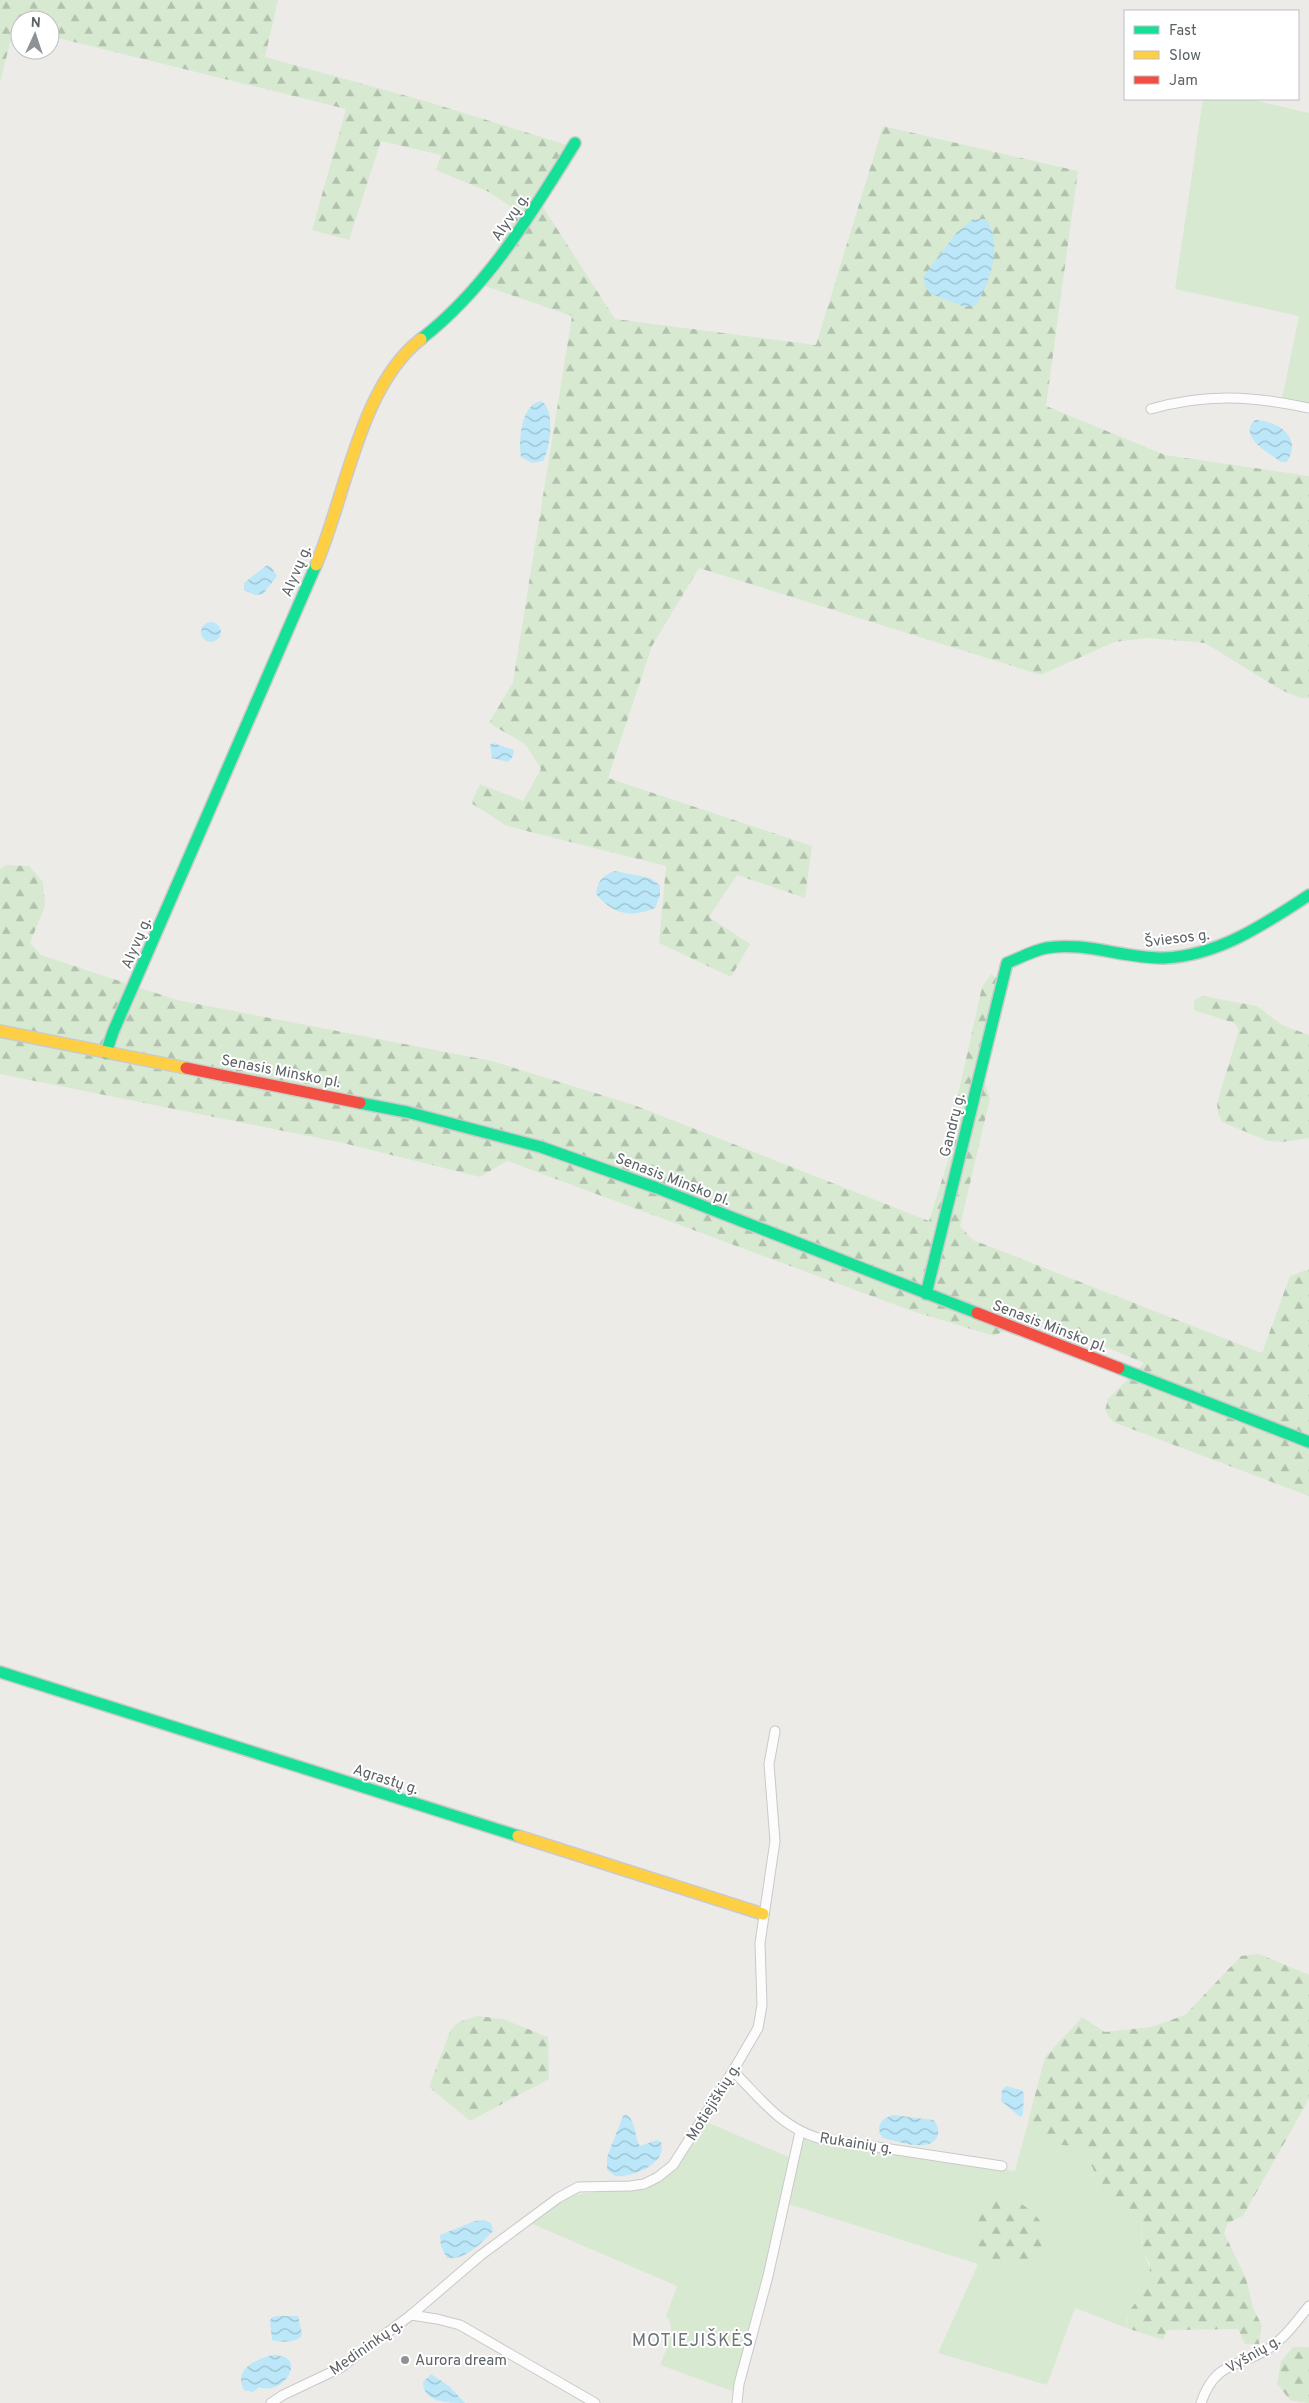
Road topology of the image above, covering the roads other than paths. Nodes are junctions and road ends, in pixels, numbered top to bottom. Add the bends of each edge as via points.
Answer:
1 (575, 143) dead end
2 (1309, 408) edge
3 (1151, 409) dead end
4 (1309, 895) edge
5 (1007, 963) joint
6 (0, 1031) edge
7 (106, 1053) junction
8 (926, 1294) junction
9 (1309, 1442) edge
10 (0, 1672) edge
11 (774, 1731) dead end
12 (764, 1914) junction
13 (733, 2071) junction
14 (800, 2132) junction
15 (1002, 2166) dead end
16 (1309, 2306) edge
17 (411, 2315) junction
18 (271, 2403) edge
19 (595, 2403) edge
20 (737, 2403) edge
21 (1202, 2403) edge

1 - 7 street, Alyvų g. via 530,216 484,280 438,326 411,347 392,369 374,399 319,556
2 - 3 street via 1268,399 1220,397 1180,401
4 - 5 street, Šviesos g. via 1240,938 1202,952 1142,958 1059,947 1036,950
5 - 8 street, Gandrų g.
6 - 7 street, Senasis Minsko pl.
7 - 8 street, Senasis Minsko pl. via 407,1112 541,1147 657,1188
8 - 9 street, Senasis Minsko pl.
10 - 12 street, Agrastų g.
11 - 12 street, Motiejiškių g. via 769,1764 775,1841
12 - 13 street, Motiejiškių g. via 760,1943 762,2005 758,2028
13 - 14 street, Rukainių g. via 786,2124
13 - 17 street, Motiejiškių g. via 674,2164 658,2177 630,2186 578,2187 558,2198 481,2255
14 - 15 street, Rukainių g. via 818,2138
14 - 20 street
16 - 21 street, Vyšnių g. via 1284,2337 1267,2350 1231,2364 1213,2378
17 - 18 street, Medininkų g. via 340,2368
17 - 19 street, Medininkų g. via 460,2325

